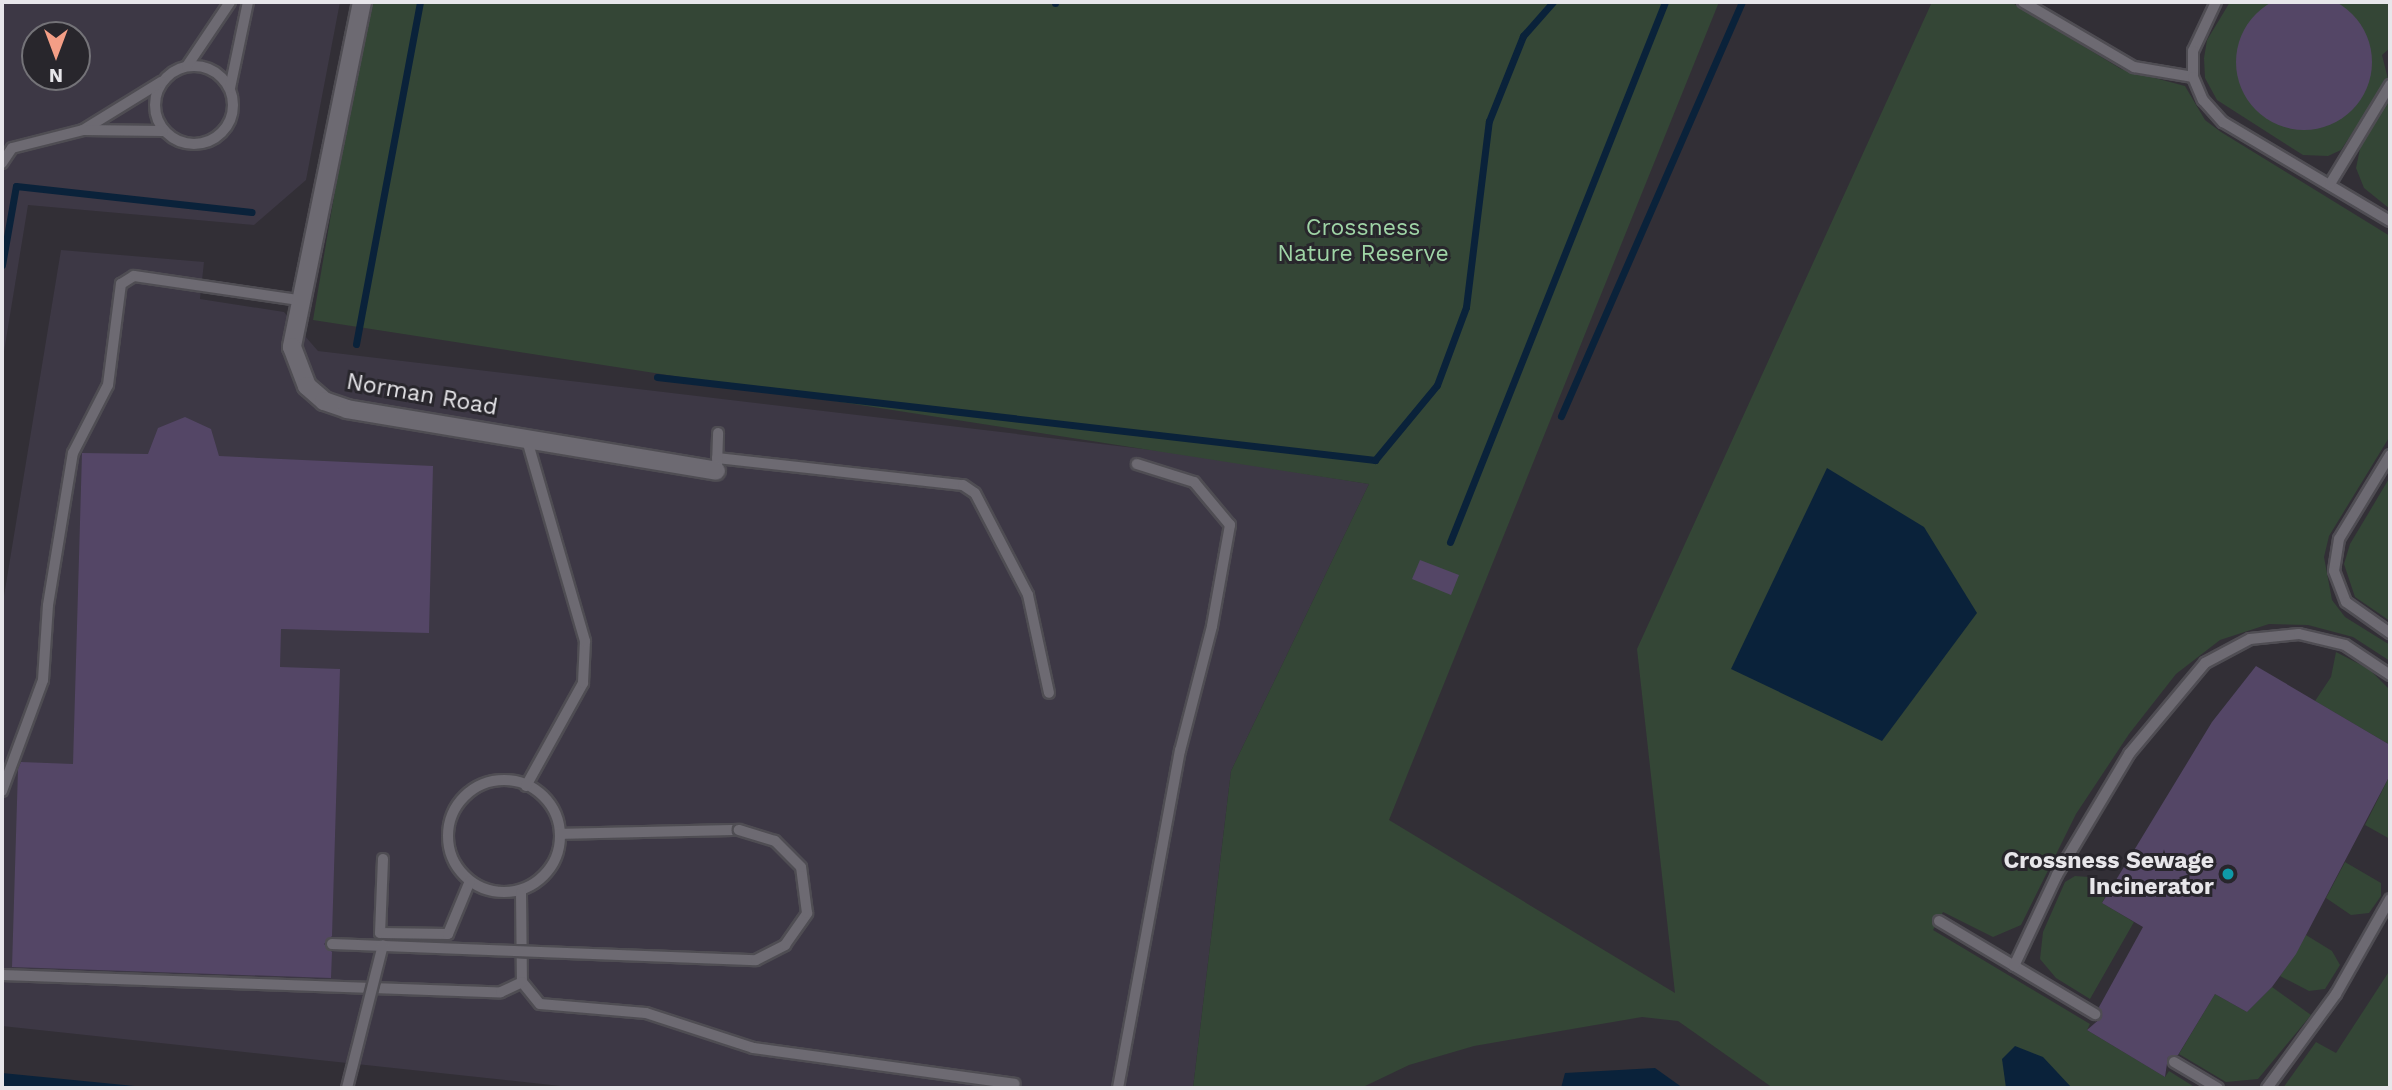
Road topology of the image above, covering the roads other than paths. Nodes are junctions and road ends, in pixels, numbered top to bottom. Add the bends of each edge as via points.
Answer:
1 (230, 2) edge
2 (248, 2) edge
3 (362, 2) edge
4 (2022, 2) edge
5 (2216, 2) edge
6 (187, 66) junction
7 (2193, 78) junction
8 (162, 81) junction
9 (2390, 85) edge
10 (230, 88) junction
11 (83, 130) junction
12 (163, 131) junction
13 (2, 163) edge
14 (2330, 184) junction
15 (2390, 221) edge
16 (299, 300) junction
17 (718, 433) dead end
18 (526, 437) junction
19 (2390, 455) edge
20 (717, 464) junction
21 (1137, 464) dead end
22 (2390, 633) edge
23 (2390, 675) edge
24 (1049, 693) dead end
25 (526, 786) junction
26 (2, 791) edge
27 (560, 834) junction
28 (383, 859) dead end
29 (470, 881) junction
30 (521, 892) junction
31 (2390, 899) edge
32 (1939, 922) dead end
33 (332, 944) dead end
34 (383, 945) junction
35 (2014, 966) junction
36 (2, 975) edge
37 (522, 982) junction
38 (2095, 1014) dead end
39 (2174, 1062) dead end
40 (1015, 1084) dead end
41 (347, 1088) edge
42 (1118, 1088) edge
43 (2218, 1088) edge
44 (2267, 1088) edge

1 - 6 lane
2 - 10 lane
3 - 16 street, Norman Road
4 - 7 lane via 2134,67
5 - 7 lane via 2196,39
6 - 8 lane
6 - 10 lane via 209,68
7 - 14 lane via 2203,100 2223,122
8 - 11 lane
8 - 12 lane via 155,114
9 - 14 lane
10 - 12 lane via 232,117 214,139 195,145
11 - 12 lane
11 - 13 lane via 12,148
14 - 15 lane
16 - 18 street, Norman Road via 292,347 297,368 324,401
16 - 26 lane via 134,276 121,284 108,385 72,453 48,605 43,680
17 - 20 lane
18 - 20 street, Norman Road via 624,459
18 - 25 lane via 585,641 583,682
19 - 22 lane via 2339,539 2334,571 2346,602
20 - 24 lane via 963,485 975,494 1028,595
21 - 42 lane via 1194,482 1230,525 1212,626 1180,751
23 - 35 lane via 2345,645 2298,634 2250,639 2205,663 2164,705 2129,754 2057,875
25 - 27 lane via 547,801
25 - 29 lane via 502,779 476,786 450,817 448,850
27 - 30 lane via 558,857 542,880
27 - 34 lane, bridge via 739,830 775,841 801,867 807,913 785,945 756,960
28 - 29 lane via 380,933 448,934
29 - 30 lane
30 - 37 lane
31 - 44 lane via 2336,993
32 - 35 lane
33 - 34 lane, bridge
34 - 41 lane, bridge
35 - 38 lane
36 - 37 lane via 501,992
37 - 40 lane via 540,1004 646,1013 753,1048
39 - 43 lane

